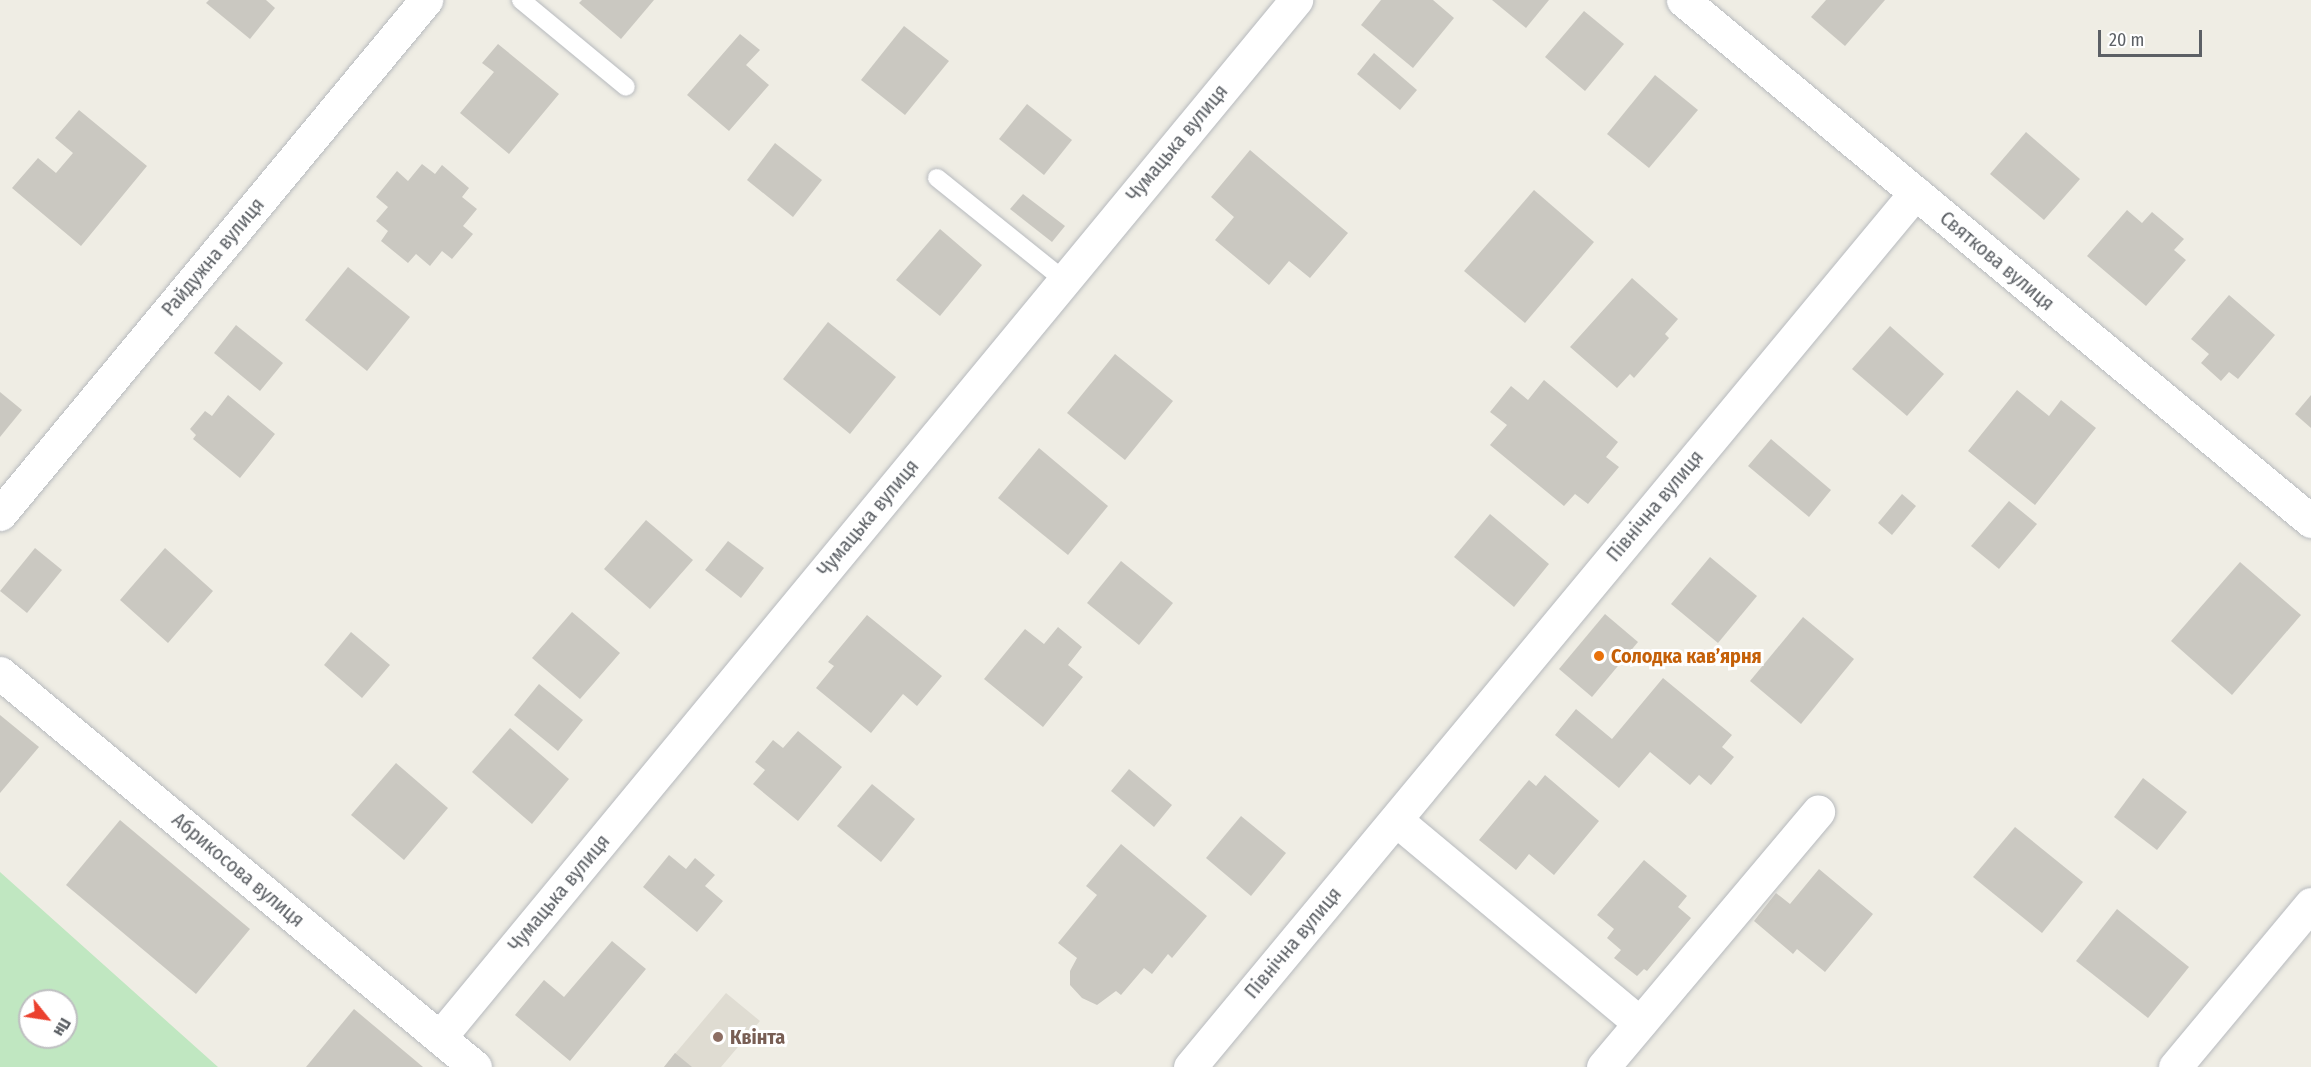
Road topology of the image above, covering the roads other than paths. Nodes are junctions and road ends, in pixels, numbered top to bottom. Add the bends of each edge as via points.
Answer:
1 (426, 0) edge
2 (521, 0) edge
3 (1296, 0) edge
4 (1683, 0) edge
5 (626, 87) dead end
6 (937, 178) dead end
7 (1915, 193) junction
8 (1064, 280) junction
9 (0, 514) edge
10 (2311, 521) edge
11 (0, 673) edge
12 (1818, 812) dead end
13 (1396, 820) junction
14 (2311, 904) edge
15 (1640, 1023) junction
16 (440, 1037) junction
17 (475, 1067) edge
18 (1190, 1067) edge
19 (1603, 1067) edge
20 (2175, 1067) edge

1 - 9 street, Райдужна вулиця
2 - 5 lane
3 - 8 street, Чумацька вулиця
4 - 7 street, Святкова вулиця
6 - 8 lane
7 - 10 street, Святкова вулиця
7 - 13 street, Північна вулиця
8 - 16 street, Чумацька вулиця
11 - 16 street, Абрикосова вулиця
12 - 15 street
13 - 15 street
13 - 18 street, Північна вулиця
14 - 20 street
15 - 19 street
16 - 17 street, Абрикосова вулиця

